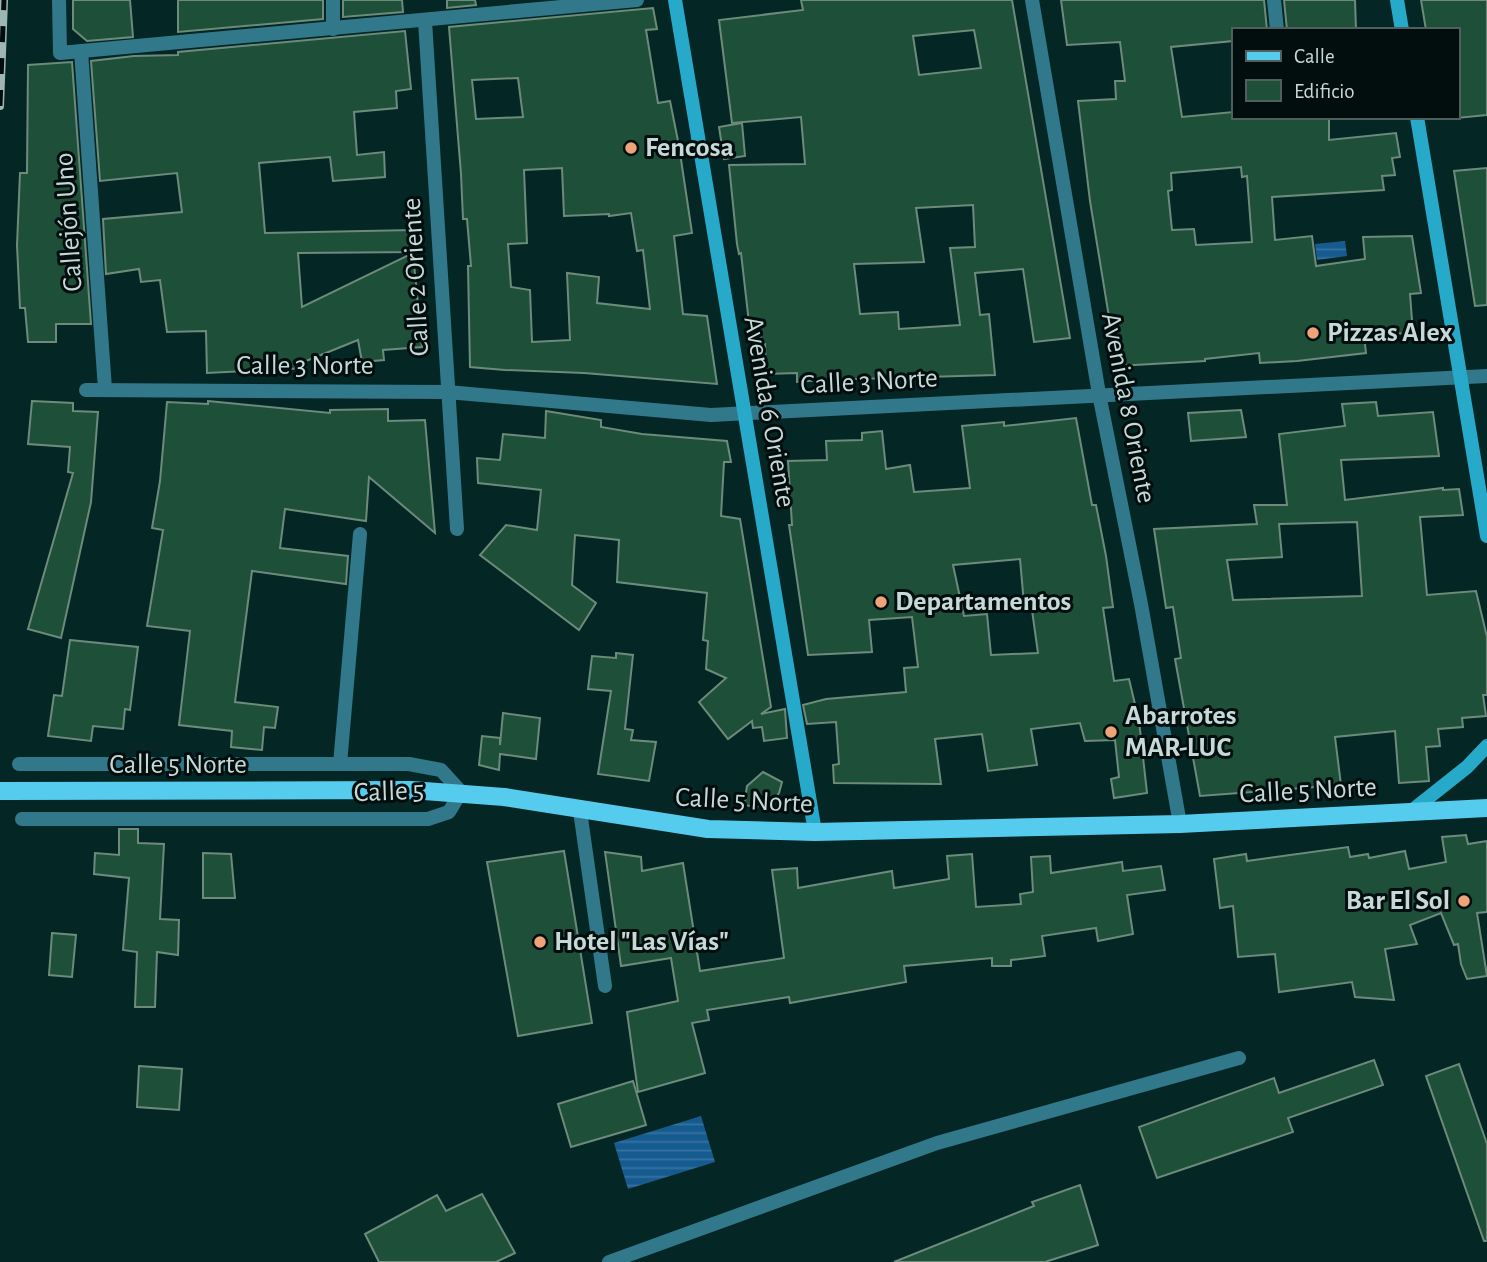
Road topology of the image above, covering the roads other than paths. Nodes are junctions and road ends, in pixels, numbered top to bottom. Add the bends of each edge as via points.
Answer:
1 (60, 0) edge
2 (333, 0) edge
3 (637, 0) edge
4 (675, 0) edge
5 (1032, 0) edge
6 (1274, 0) edge
7 (1397, 0) edge
8 (425, 21) junction
9 (1277, 28) edge
10 (1402, 28) edge
11 (332, 29) junction
12 (81, 51) junction
13 (1417, 119) edge
14 (1487, 376) edge
15 (1462, 377) junction
16 (105, 389) junction
17 (86, 390) dead end
18 (447, 392) junction
19 (1099, 394) junction
20 (744, 414) junction
21 (457, 529) dead end
22 (360, 534) dead end
23 (1487, 536) edge
24 (1487, 746) edge
25 (19, 764) dead end
26 (340, 764) junction
27 (1, 791) edge
28 (461, 792) junction
29 (1487, 808) edge
30 (580, 811) junction
31 (1409, 813) junction
32 (22, 819) dead end
33 (1180, 824) junction
34 (815, 832) junction
35 (605, 986) dead end
36 (1239, 1058) dead end
37 (609, 1262) edge

1 - 12 street via 60,53
2 - 11 street
3 - 8 street
4 - 20 street, Avenida 6 Oriente
5 - 19 street, Avenida 8 Oriente
6 - 9 street
7 - 10 street
8 - 11 street
8 - 18 street, Calle 2 Oriente
11 - 12 street
12 - 16 street, Callejón Uno
13 - 15 street
14 - 15 street, Calle 3 Norte
15 - 19 street, Calle 3 Norte
15 - 23 street
16 - 17 street, Calle 3 Norte
16 - 18 street, Calle 3 Norte
18 - 20 street, Calle 3 Norte
18 - 21 street, Calle 2 Oriente
19 - 20 street, Calle 3 Norte
19 - 33 street, Avenida 8 Oriente
20 - 34 street, Avenida 6 Oriente
22 - 26 street
24 - 31 street
25 - 26 street, Calle 5
26 - 28 street, Calle 5 via 409,764 441,770
27 - 28 main road, Calle 5 Norte
28 - 30 main road, Calle 5 Norte
28 - 32 street, Calle 5 via 449,812 428,819
29 - 31 main road, Calle 5 Norte
30 - 34 main road, Calle 5 Norte via 708,829
30 - 35 street
31 - 33 main road, Calle 5 Norte
33 - 34 main road, Calle 5 Norte
36 - 37 street via 937,1143

